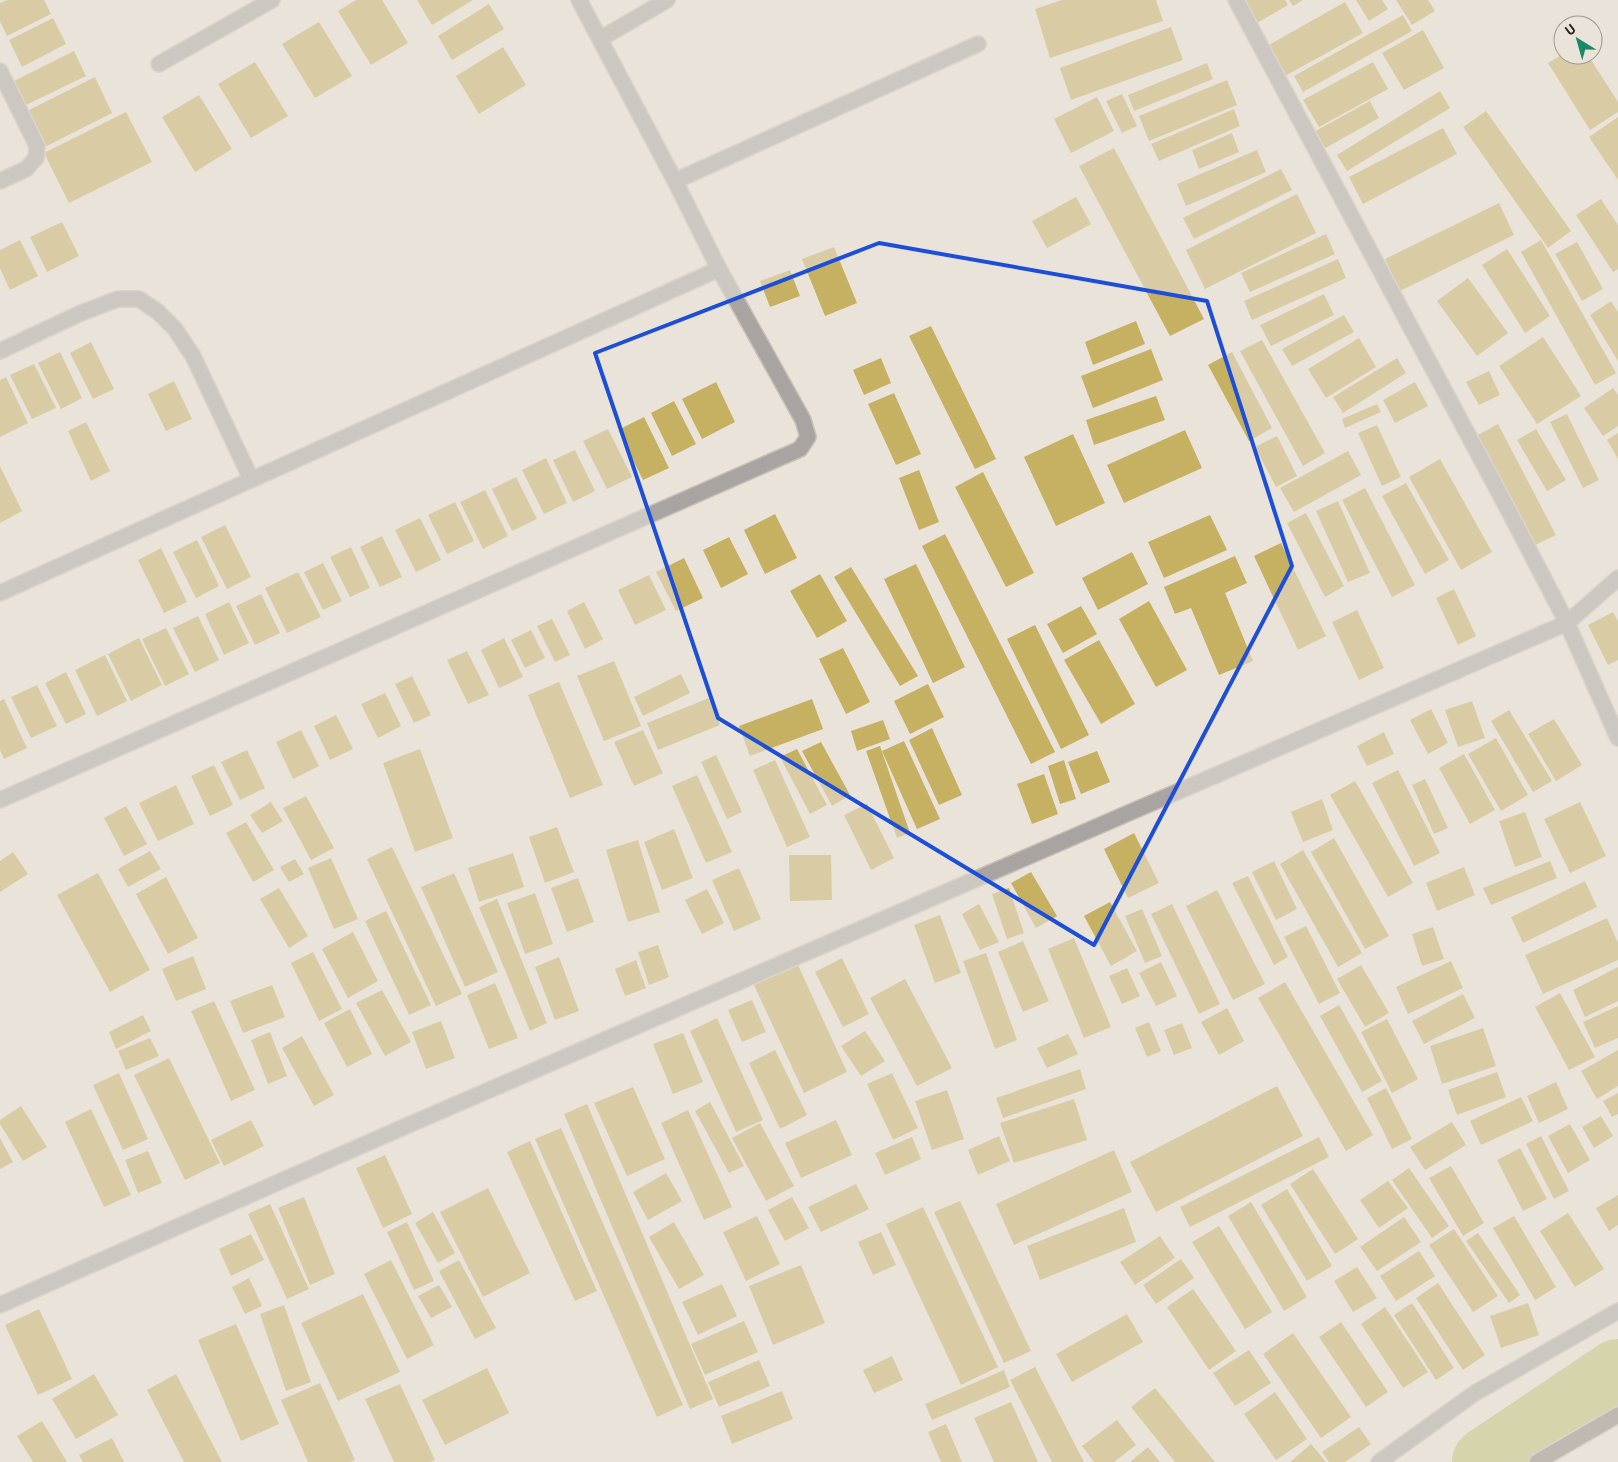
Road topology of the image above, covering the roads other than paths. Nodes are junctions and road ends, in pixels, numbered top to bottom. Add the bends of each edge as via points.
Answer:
1 (272, 0) edge
2 (579, 0) edge
3 (667, 0) edge
4 (1236, 0) edge
5 (600, 39) junction
6 (978, 44) dead end
7 (159, 64) dead end
8 (0, 71) edge
9 (0, 181) edge
10 (675, 181) junction
11 (719, 269) junction
12 (0, 351) edge
13 (251, 479) junction
14 (1618, 578) edge
15 (0, 593) edge
16 (1567, 623) junction
17 (1618, 738) edge
18 (0, 800) edge
19 (0, 1305) edge
20 (1618, 1311) edge
21 (1618, 1415) edge
22 (1379, 1462) edge
23 (1538, 1462) edge

1 - 7 street
2 - 5 street
3 - 5 street
4 - 16 street
5 - 10 street
6 - 10 street
8 - 9 street via 37,146 36,158 26,169
10 - 11 street
11 - 13 street
11 - 18 street via 803,420 808,437 800,449
12 - 13 street via 118,299 139,299 175,329 193,356
13 - 15 street
14 - 16 street
16 - 17 street
16 - 19 street
20 - 22 street via 1476,1392
21 - 23 street

